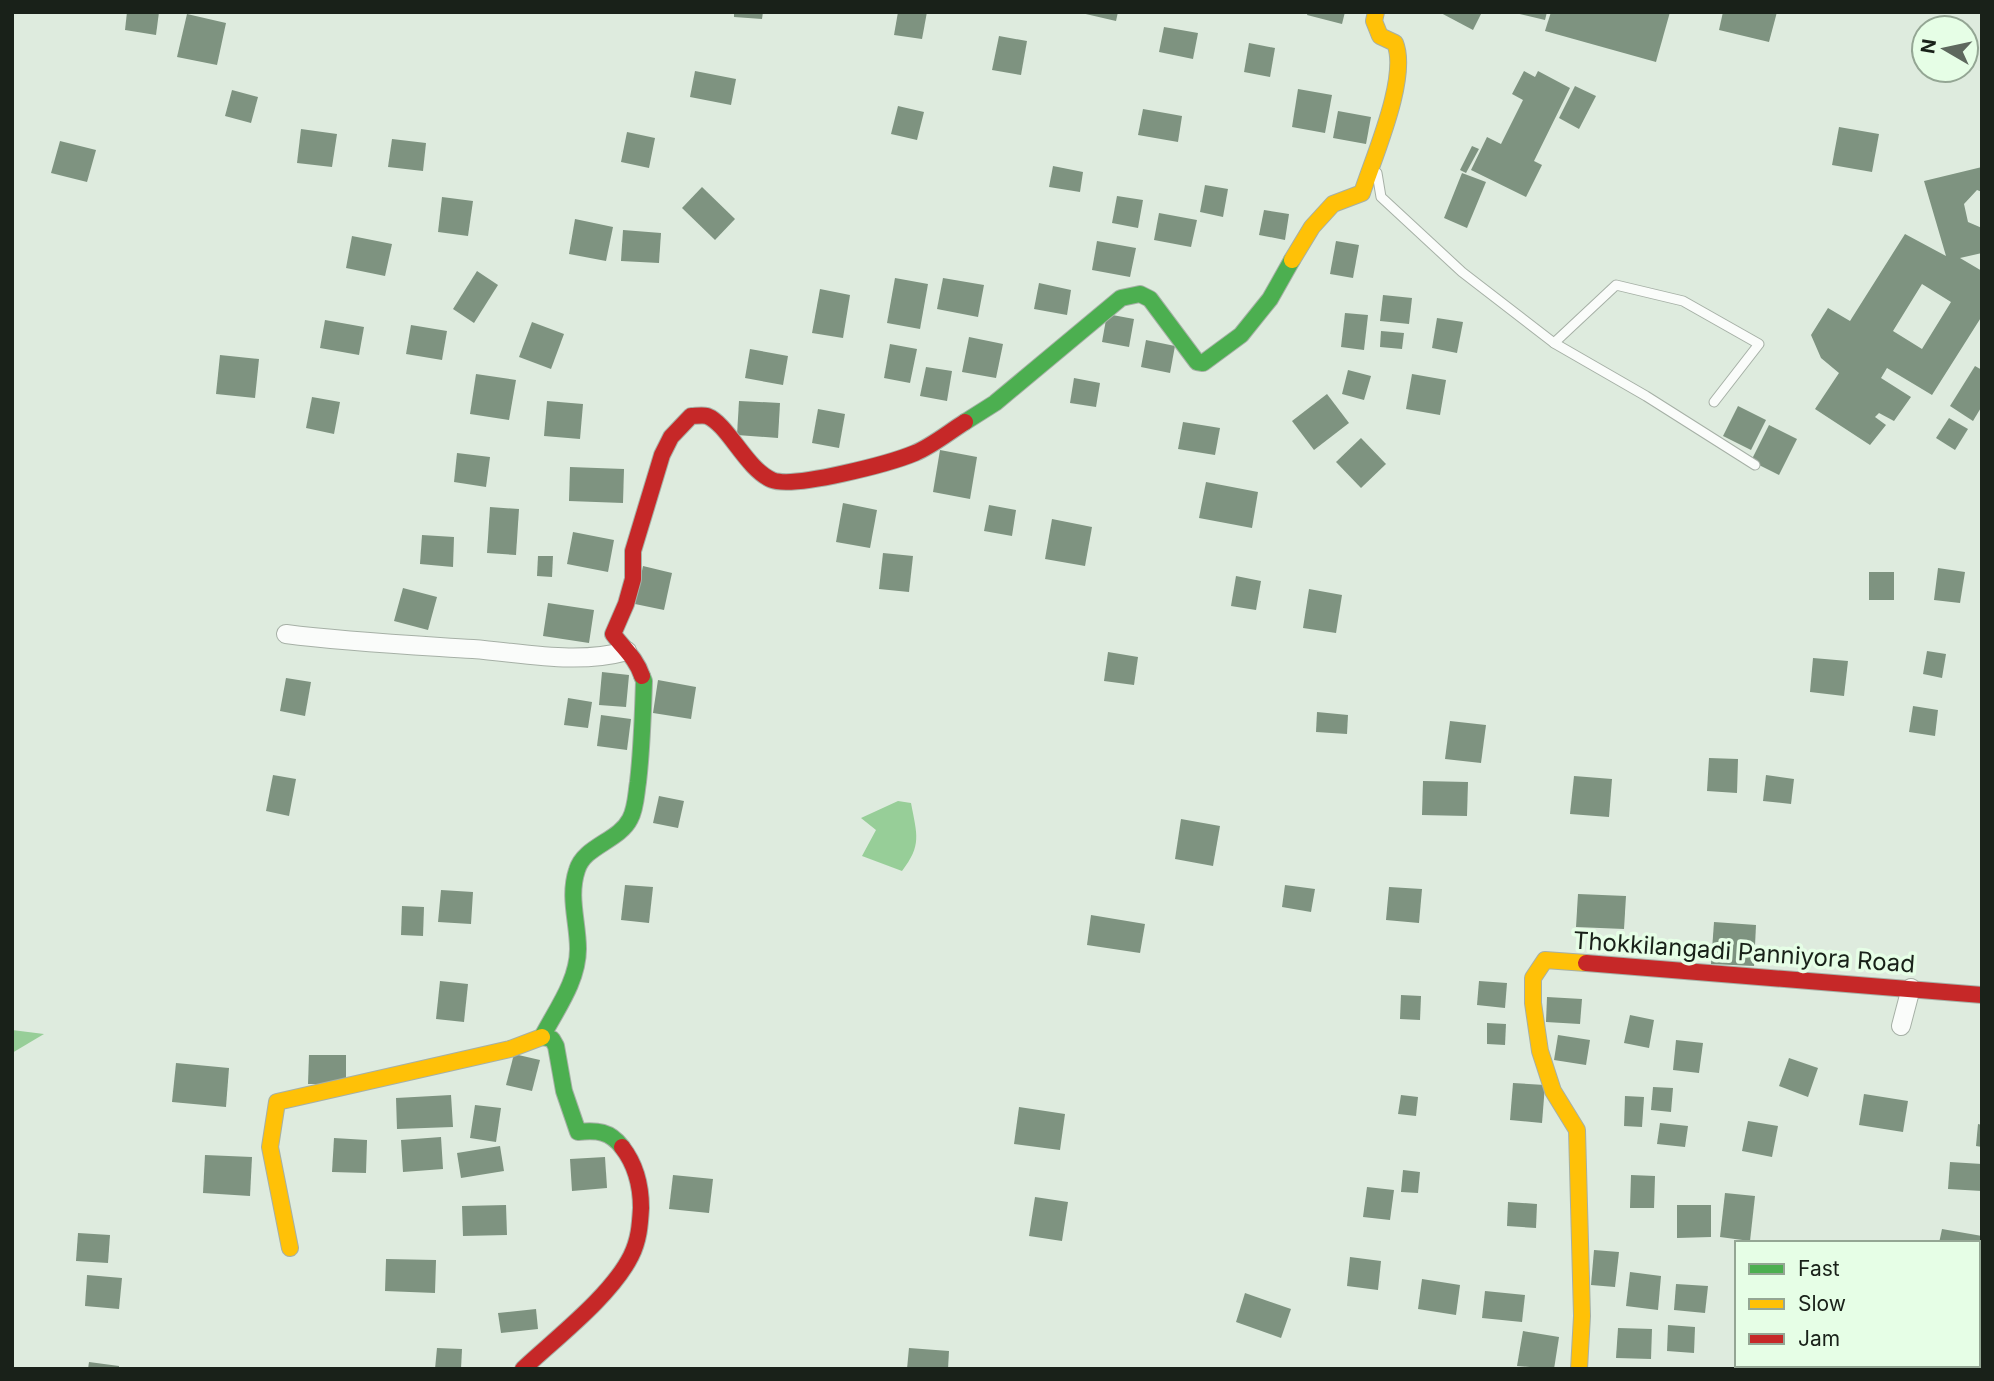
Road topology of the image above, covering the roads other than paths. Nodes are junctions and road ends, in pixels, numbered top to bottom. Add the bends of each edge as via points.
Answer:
1 (1376, 12) edge
2 (1374, 158) junction
3 (1554, 343) junction
4 (1714, 402) dead end
5 (1755, 465) dead end
6 (286, 634) dead end
7 (627, 651) junction
8 (1911, 988) junction
9 (1982, 995) edge
10 (1900, 1026) dead end
11 (542, 1037) junction
12 (290, 1248) dead end
13 (549, 1343) junction
14 (523, 1369) edge
15 (543, 1369) edge
16 (1579, 1369) edge

1 - 2 street via 1380,36 1395,43 1400,55 1398,82
2 - 3 lane via 1381,197 1462,272
2 - 7 street via 1362,193 1333,204 1312,227 1270,299 1241,335 1203,363 1197,362 1150,299 1140,294 1121,298 995,403 917,452 793,483 772,480 707,416 691,416 662,455 633,551 633,579 613,634
3 - 4 lane via 1616,285 1683,301 1759,344
3 - 5 lane
6 - 7 street via 551,659
7 - 11 street via 637,660 644,681 635,803 620,833 578,868 572,905 578,952 574,976
8 - 9 street, Thokkilangadi Panniyora Road
8 - 10 street
8 - 16 street, Thokkilangadi Panniyora Road via 1545,960 1533,978 1540,1051 1553,1091 1577,1130
11 - 12 street via 510,1049 277,1101 270,1147
11 - 13 street via 556,1045 564,1091 578,1132 599,1130 616,1139 631,1159 640,1191 640,1230 631,1256 609,1288
13 - 14 street
13 - 15 street

